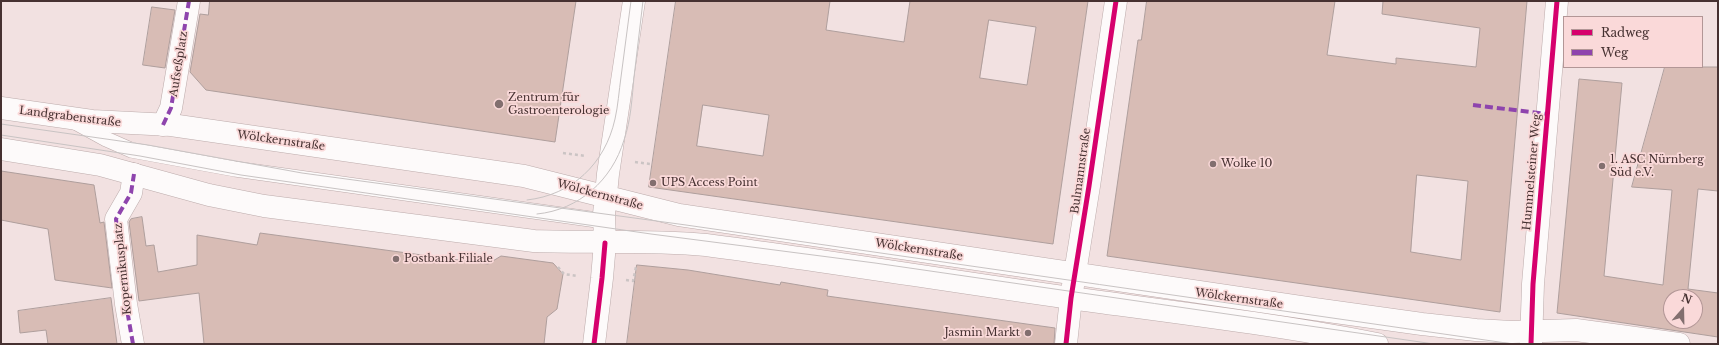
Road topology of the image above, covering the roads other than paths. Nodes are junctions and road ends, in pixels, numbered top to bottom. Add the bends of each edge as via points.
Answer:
1 (189, 1) edge
2 (634, 1) edge
3 (1116, 1) edge
4 (1557, 1) edge
5 (1, 108) edge
6 (70, 118) junction
7 (163, 125) junction
8 (1, 149) edge
9 (143, 151) junction
10 (100, 165) junction
11 (134, 174) junction
12 (605, 196) junction
13 (604, 221) junction
14 (605, 243) junction
15 (1075, 275) junction
16 (1071, 298) junction
17 (1531, 338) edge
18 (133, 344) edge
19 (594, 344) edge
20 (1066, 344) edge
21 (1377, 344) edge
22 (1679, 344) edge

1 - 7 main road, Aufseßplatz via 171,108
2 - 12 main road
3 - 15 main road, Bulmannstraße
4 - 17 main road, Hummelsteiner Weg via 1533,284
5 - 6 main road, Landgrabenstraße
6 - 7 main road, Landgrabenstraße
6 - 9 lane via 106,139 131,150
7 - 12 main road, Wölckernstraße via 524,176
8 - 10 main road
9 - 10 lane
9 - 13 lane via 235,169
10 - 11 main road
11 - 14 main road, Wölckernstraße via 209,195 264,206 534,241
11 - 18 main road, Kopernikusplatz via 131,193 116,219
12 - 13 main road
12 - 15 main road, Wölckernstraße via 679,215
13 - 14 main road
14 - 16 main road, Wölckernstraße via 676,242 706,245
14 - 19 main road
15 - 16 main road, Bulmannstraße
15 - 17 main road, Wölckernstraße
16 - 20 main road, Bulmannstraße
16 - 21 main road, Wölckernstraße via 1227,318
17 - 22 main road, Wölckernstraße via 1576,330

